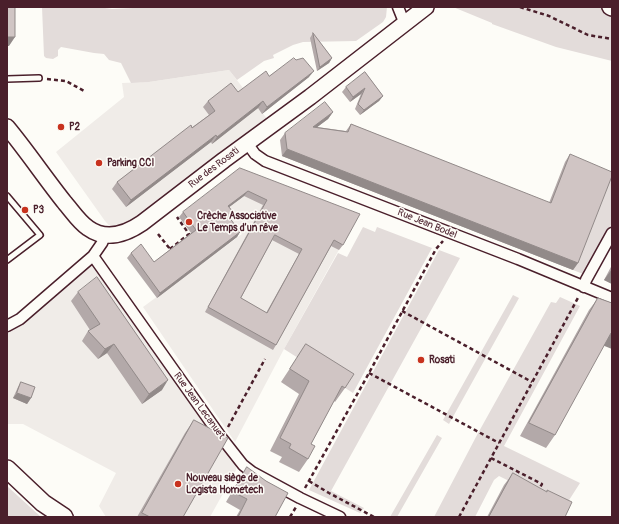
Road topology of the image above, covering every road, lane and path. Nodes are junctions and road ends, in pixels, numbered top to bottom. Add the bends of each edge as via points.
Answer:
1 (398, 7) edge
2 (426, 7) edge
3 (520, 7) edge
4 (406, 23) junction
5 (612, 39) edge
6 (38, 78) joint
7 (7, 79) edge
8 (86, 92) dead end
9 (7, 127) edge
10 (247, 143) junction
11 (7, 196) edge
12 (176, 216) dead end
13 (449, 233) junction
14 (612, 233) edge
15 (106, 234) junction
16 (158, 234) dead end
17 (93, 256) junction
18 (7, 260) edge
19 (584, 287) junction
20 (612, 298) edge
21 (402, 311) junction
22 (7, 326) edge
23 (265, 359) dead end
24 (369, 373) junction
25 (532, 382) junction
26 (227, 430) dead end
27 (499, 443) junction
28 (490, 458) junction
29 (7, 469) edge
30 (309, 481) junction
31 (536, 494) edge
32 (300, 498) junction
33 (64, 517) edge
34 (340, 517) edge
35 (374, 517) edge
36 (459, 517) edge

1 - 4 street
2 - 4 street, Rue des Rosati
3 - 5 path via 549,16 588,35
4 - 10 street, Rue des Rosati
6 - 7 lane
6 - 8 path via 66,81
9 - 15 street via 81,222
10 - 13 street, Rue Jean Bodel via 255,154 265,161
10 - 15 street, Rue des Rosati via 130,231 118,235
11 - 18 lane via 40,235
12 - 16 path via 190,234 171,250
13 - 19 street, Rue Jean Bodel
13 - 21 path via 436,248
14 - 19 street
15 - 17 street
17 - 22 street via 20,319
17 - 32 street, Rue Jean Lecanuet via 221,437 244,465 266,481
19 - 20 street, Rue Jean Bodel
19 - 25 path
21 - 24 path
21 - 25 path
23 - 26 path
24 - 27 path
24 - 30 path
25 - 27 path
27 - 28 path
28 - 31 path via 542,484
28 - 36 path
29 - 33 main road via 43,503
30 - 32 path
30 - 35 path
32 - 34 street, Rue Jean Lecanuet

